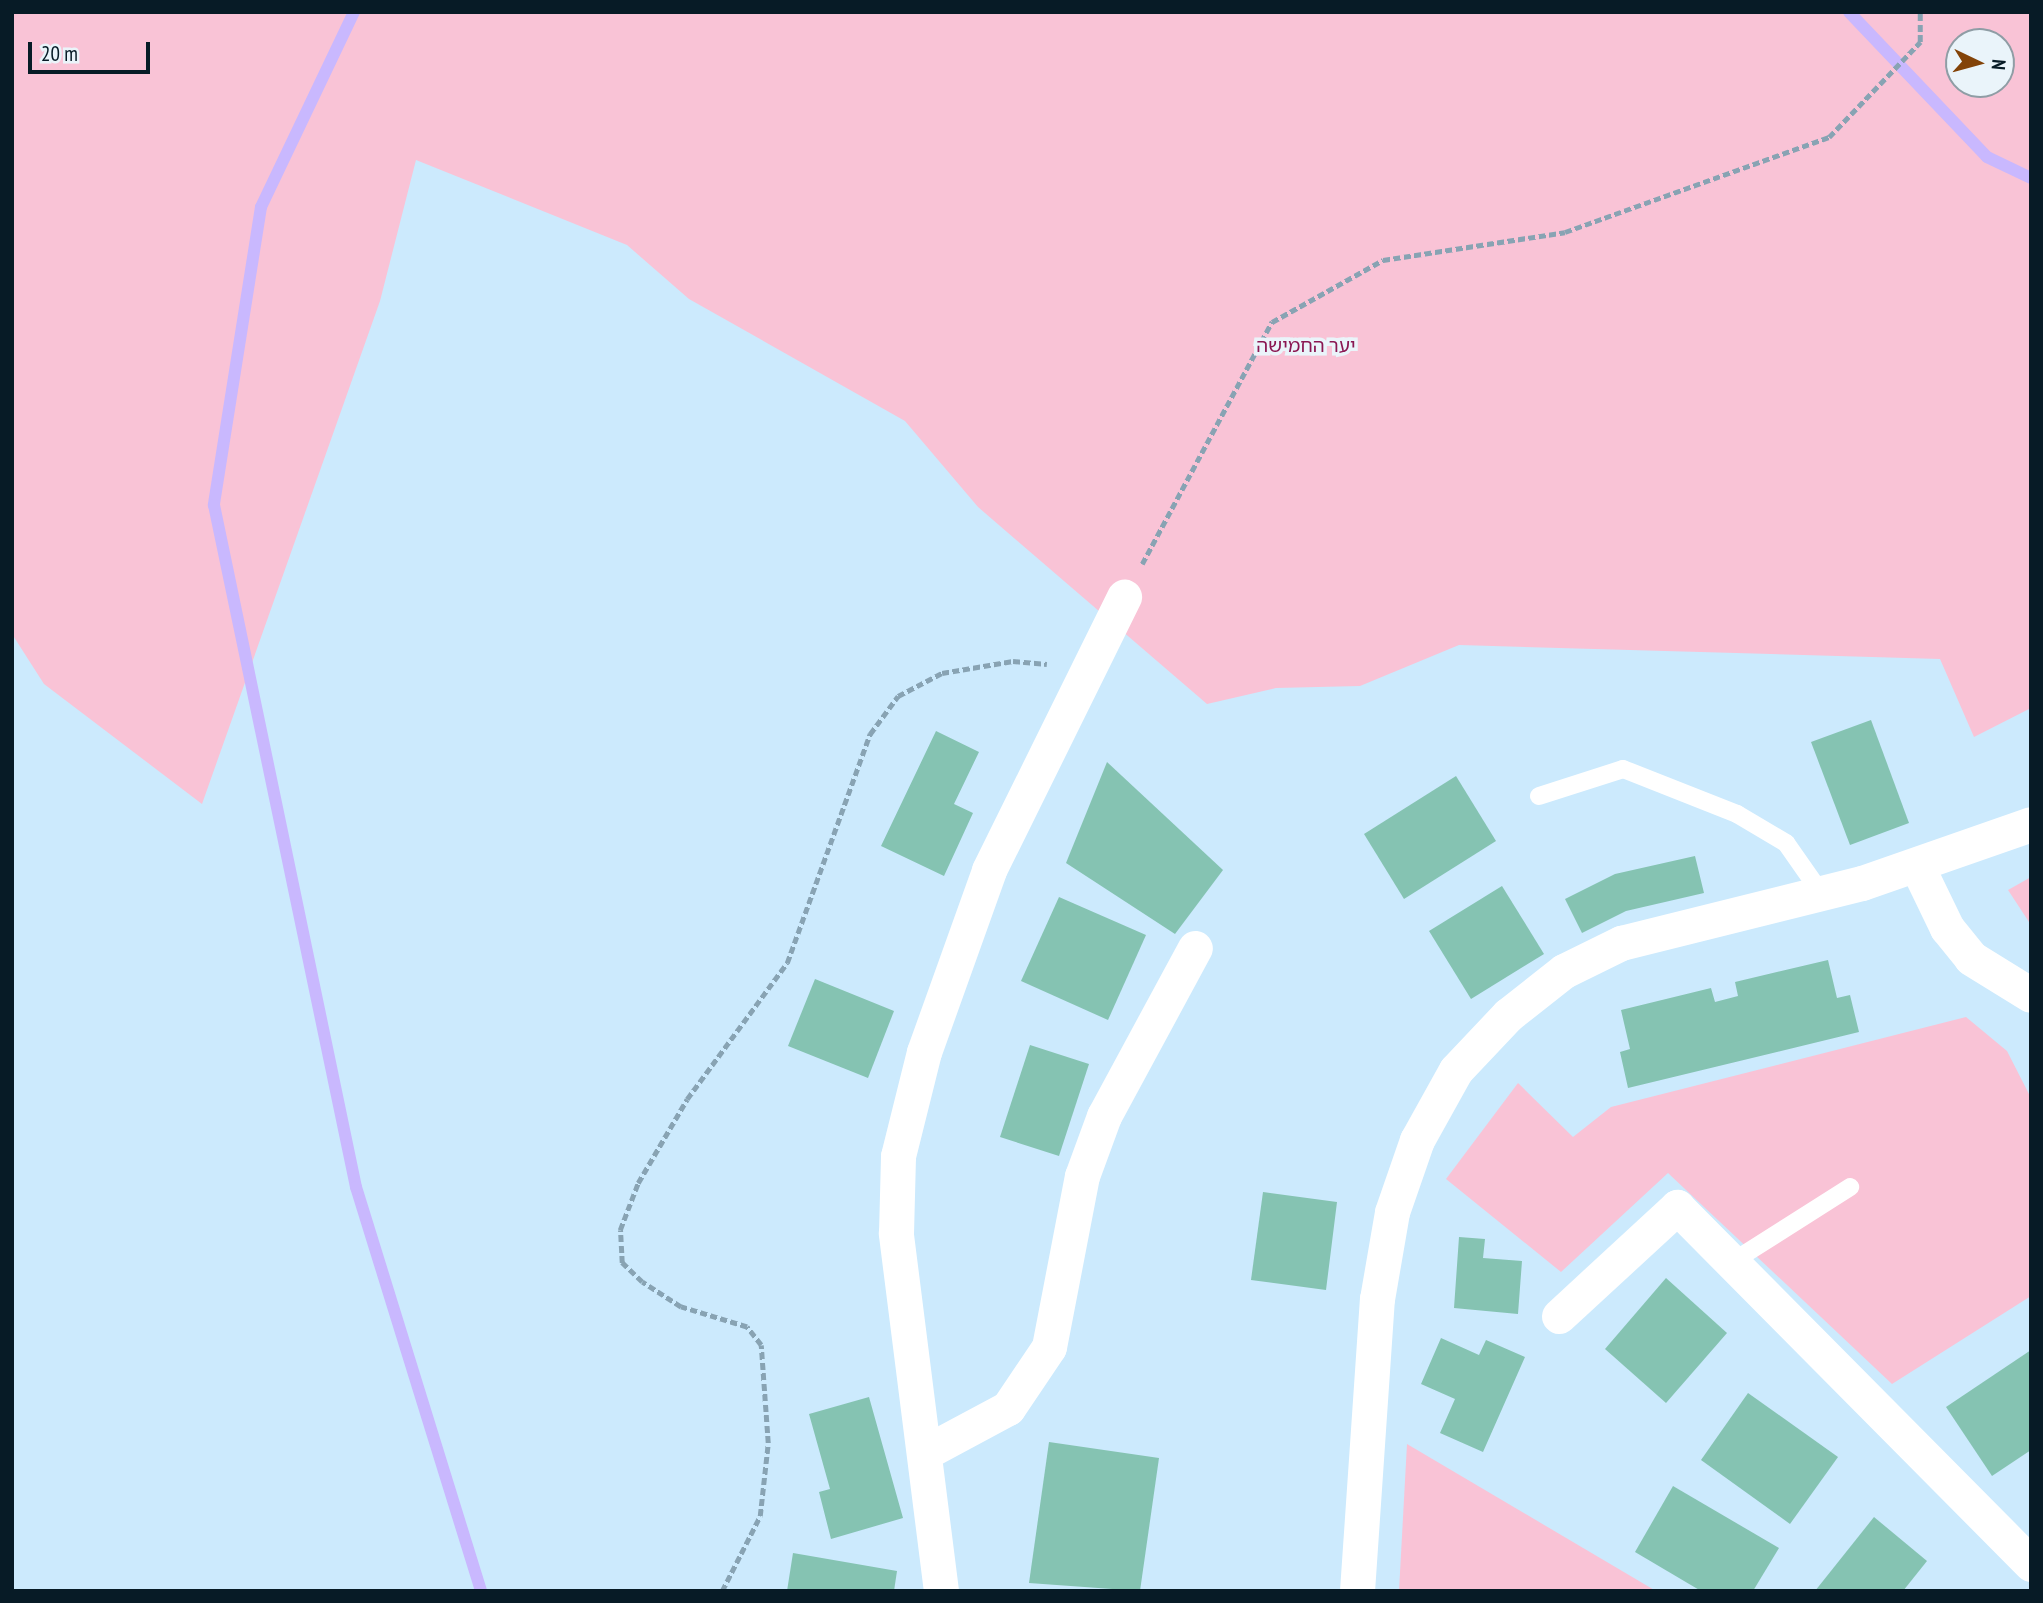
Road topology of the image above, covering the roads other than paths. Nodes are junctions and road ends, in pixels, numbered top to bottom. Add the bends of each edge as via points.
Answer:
1 (1124, 597) road end
2 (1539, 796) dead end
3 (2031, 824) edge
4 (1917, 866) junction
5 (1821, 893) junction
6 (1195, 948) dead end
7 (2031, 995) edge
8 (1850, 1187) dead end
9 (1732, 1262) junction
10 (1559, 1317) dead end
11 (923, 1453) junction
12 (2031, 1563) edge
13 (941, 1591) edge
14 (1357, 1591) edge

1 - 11 street via 989,870 924,1052 898,1156 895,1233
2 - 5 lane via 1622,769 1737,814 1786,843
3 - 4 street
4 - 5 street
4 - 7 street via 1947,928 1972,958
5 - 14 street via 1621,943 1564,971 1508,1015 1456,1070 1417,1140 1392,1212 1377,1299
6 - 11 street via 1104,1116 1082,1176 1049,1347 1008,1408
8 - 9 lane
9 - 10 street via 1677,1207
9 - 12 street
11 - 13 street

